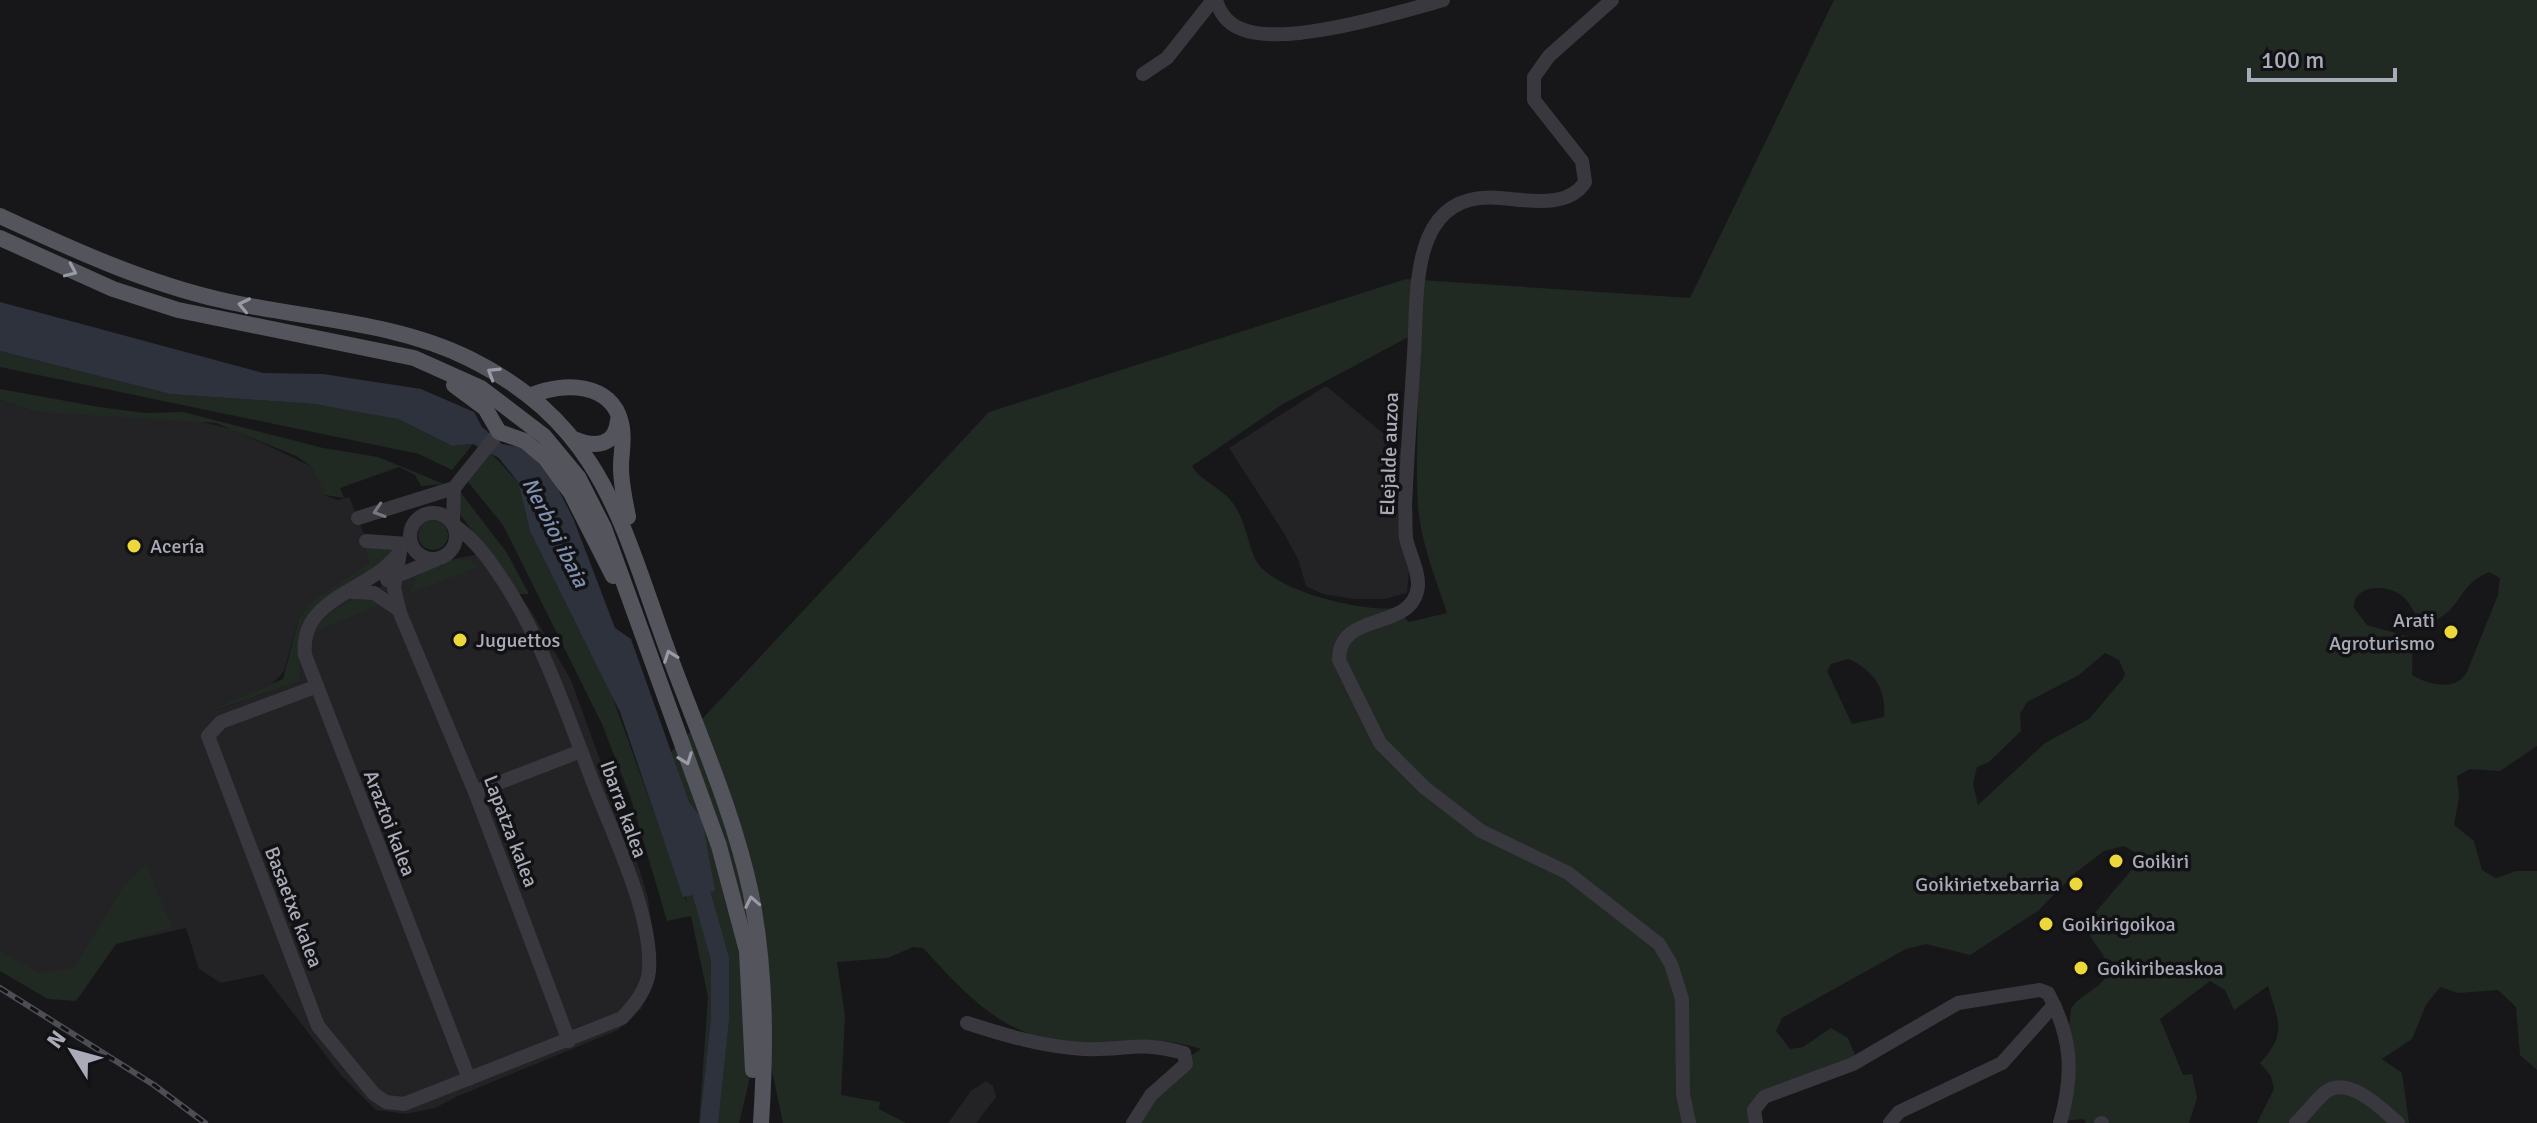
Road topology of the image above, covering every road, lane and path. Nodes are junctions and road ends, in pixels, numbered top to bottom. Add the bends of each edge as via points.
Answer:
1 (1214, 0) edge
2 (1443, 0) edge
3 (1612, 0) edge
4 (1143, 74) dead end
5 (0, 216) edge
6 (0, 238) edge
7 (218, 320) junction
8 (532, 395) dead end
9 (619, 414) junction
10 (511, 415) dead end
11 (499, 432) junction
12 (574, 439) junction
13 (449, 490) junction
14 (421, 515) junction
15 (358, 518) dead end
16 (454, 525) junction
17 (366, 541) dead end
18 (403, 548) junction
19 (443, 556) junction
20 (639, 562) junction
21 (492, 567) junction
22 (414, 569) junction
23 (394, 577) junction
24 (345, 593) junction
25 (399, 610) junction
26 (640, 633) junction
27 (412, 637) junction
28 (315, 687) junction
29 (581, 751) junction
30 (475, 792) junction
31 (2054, 1005) junction
32 (967, 1023) dead end
33 (569, 1041) junction
34 (469, 1079) junction
35 (2304, 1120) edge
36 (754, 1123) edge
37 (761, 1123) edge
38 (1133, 1123) edge
39 (1689, 1123) edge
40 (1756, 1123) edge
41 (1890, 1123) edge
42 (2060, 1123) edge
43 (2398, 1123) edge

1 - 2 street via 1223,17 1243,30 1281,33
1 - 4 street via 1167,58
3 - 39 street, Elejalde auzoa via 1549,56 1534,77 1534,100 1582,161 1585,182 1578,192 1539,201 1467,199 1439,221 1419,259 1405,507 1418,584 1403,610 1349,633 1339,660 1380,743 1425,788 1481,831 1568,873 1659,944 1682,999 1683,1094
12 -> 5 main road via 519,389 446,348 393,332 184,291 120,270
6 -> 7 main road via 113,289
7 - 11 main road via 428,374 469,394
7 - 26 main road via 414,358 471,383 531,423 559,452 592,505
8 - 9 main road via 564,386 585,387
9 - 12 main road via 618,428 603,444
9 - 20 main road via 621,478
10 - 11 main road
11 - 13 street
11 - 26 main road via 525,441 558,474
12 - 20 main road via 610,496
13 - 14 street
13 -> 15 street
13 - 16 street
14 - 16 street via 443,514
14 - 18 street
16 - 19 street via 456,540
16 - 21 street, Ibarra kalea via 477,544
17 - 18 street
18 - 19 street
18 - 23 street
18 - 24 street via 378,575
19 - 21 street via 474,555
19 - 22 street
37 -> 20 main road via 763,986 750,891
21 - 29 street, Ibarra kalea via 539,646
22 - 23 street
22 - 27 street via 402,595
23 - 24 street
23 - 25 street
24 - 25 street via 368,591
24 - 28 street, Araztoi kalea via 321,607 305,635
25 - 27 street
26 -> 36 main road via 738,907 750,979
27 - 30 street, Lapatza kalea
28 - 34 street, Araztoi kalea
28 - 34 street, Basaetxe kalea via 221,722 208,736 318,1026 386,1102 404,1104
29 - 30 street
29 - 33 street, Ibarra kalea via 637,906 649,974 643,992 622,1018
30 - 33 street, Lapatza kalea
31 - 40 street via 2040,990 1958,1003 1867,1055 1764,1097 1754,1110
31 - 41 street via 2002,1063 1899,1112
31 - 42 street via 2069,1047
32 - 38 street via 1007,1037 1084,1049 1155,1045 1184,1053 1186,1064 1151,1095
33 - 34 street, Ibarra kalea
35 - 43 street via 2328,1090 2340,1087 2358,1092

